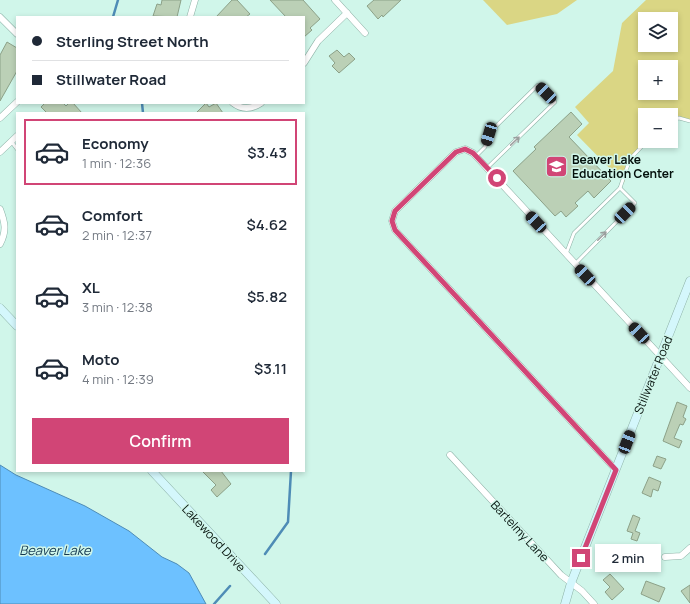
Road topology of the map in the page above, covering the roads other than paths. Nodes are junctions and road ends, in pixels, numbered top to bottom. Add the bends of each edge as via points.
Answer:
1 (195, 0) edge
2 (335, 0) edge
3 (347, 13) junction
4 (190, 16) edge
5 (0, 17) edge
6 (16, 33) edge
7 (365, 33) dead end
8 (305, 61) edge
9 (16, 103) edge
10 (235, 104) edge
11 (258, 104) edge
12 (0, 118) edge
13 (678, 118) edge
14 (690, 121) edge
15 (16, 137) edge
16 (11, 141) junction
17 (16, 148) edge
18 (640, 148) edge
19 (0, 152) edge
20 (476, 156) junction
21 (487, 168) junction
22 (620, 188) junction
23 (0, 209) edge
24 (0, 244) edge
25 (566, 254) junction
26 (575, 264) junction
27 (690, 281) edge
28 (0, 308) edge
29 (16, 325) edge
30 (660, 357) junction
31 (690, 388) edge
32 (450, 455) dead end
33 (616, 470) junction
34 (153, 472) edge
35 (690, 548) edge
36 (665, 557) dead end
37 (571, 583) junction
38 (276, 604) edge
39 (565, 604) edge
40 (594, 604) edge

1 - 4 street
2 - 3 street
3 - 7 street
3 - 8 street via 318,41
5 - 6 street
9 - 12 street
10 - 11 street via 246,108
13 - 14 lane
15 - 16 street
16 - 17 lane
16 - 19 street
18 - 22 lane via 630,159
20 - 21 street
21 -> 20 lane via 555,102 538,84 489,134 485,147
20 - 33 street via 465,149 456,152 395,211 392,221 395,230
21 - 25 street
22 - 25 lane via 574,233
26 -> 22 lane via 636,203
23 - 24 street via 5,220 5,234
25 - 26 street
26 - 30 street
27 - 30 main road, Stillwater Road
28 - 29 main road
30 - 31 street
30 - 33 main road, Stillwater Road
32 - 37 street, Bartelmy Lane
33 - 37 main road, Stillwater Road
34 - 38 main road, Lakewood Drive
35 - 36 street via 681,556
37 - 39 main road, Stillwater Road
37 - 40 street, Bartelmy Lane

